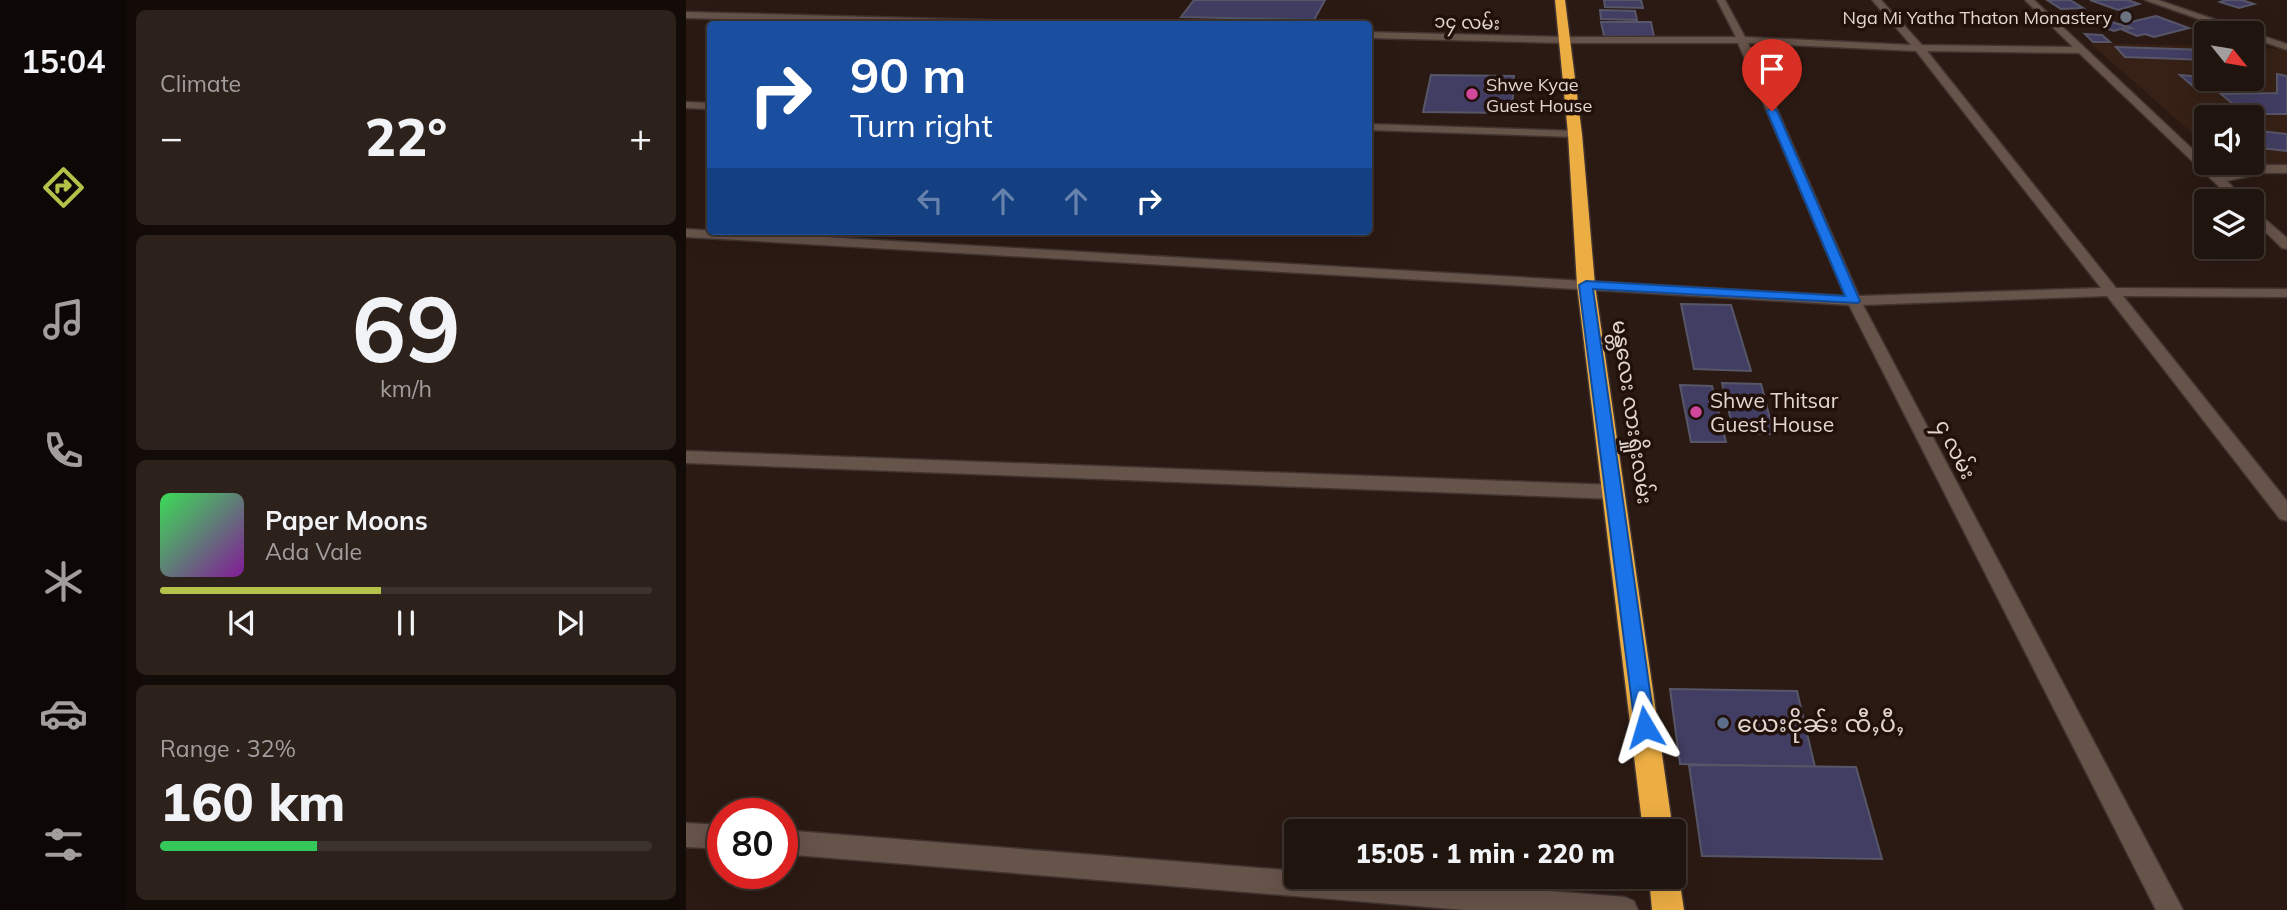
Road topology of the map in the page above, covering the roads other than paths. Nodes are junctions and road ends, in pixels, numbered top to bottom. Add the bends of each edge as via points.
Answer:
1 (1560, 0) edge
2 (1721, 0) edge
3 (1876, 0) edge
4 (2029, 0) edge
5 (2149, 0) edge
6 (686, 15) edge
7 (907, 21) edge
8 (2211, 21) edge
9 (1372, 35) edge
10 (2264, 39) edge
11 (1565, 40) junction
12 (1742, 40) junction
13 (2287, 47) edge
14 (1919, 48) junction
15 (2083, 50) junction
16 (686, 105) edge
17 (707, 106) edge
18 (1372, 127) edge
19 (1575, 134) junction
20 (2287, 169) edge
21 (2218, 179) junction
22 (2228, 189) edge
23 (2264, 223) edge
24 (686, 233) edge
25 (707, 234) edge
26 (721, 235) edge
27 (2287, 245) edge
28 (1586, 285) junction
29 (2112, 292) junction
30 (2287, 293) edge
31 (1854, 301) junction
32 (686, 457) edge
33 (1615, 492) junction
34 (2287, 514) edge
35 (1656, 819) edge
36 (686, 835) edge
37 (707, 837) edge
38 (798, 843) edge
39 (1665, 889) edge
40 (1625, 910) edge
41 (1668, 910) edge
42 (2170, 910) edge

1 - 11 highway, မန္တလေး လားရှိုးလမ်း
2 - 12 street, ၄ လမ်း
3 - 14 street
4 - 15 street
5 - 8 street
6 - 7 street
9 - 11 street, ၁၄ လမ်း
10 - 13 street
11 - 12 street, ၁၄ လမ်း
11 - 19 highway, မန္တလေး လားရှိုးလမ်း
12 - 14 street, ၁၄ လမ်း
12 - 31 street, ၄ လမ်း
14 - 15 street, ၁၄ လမ်း
14 - 29 street
15 - 21 street
16 - 17 street
18 - 19 street
19 - 28 highway, မန္တလေး လားရှိုးလမ်း
20 - 21 street
21 - 22 street
23 - 27 street
24 - 25 street
26 - 28 street
28 - 31 street
28 - 33 highway, မန္တလေး လားရှိုးလမ်း
29 - 30 street
29 - 31 street
29 - 34 street
31 - 42 street, ၄ လမ်း
32 - 33 street
33 - 35 highway, မန္တလေး လားရှိုးလမ်း
36 - 37 street
38 - 40 street
39 - 41 highway

